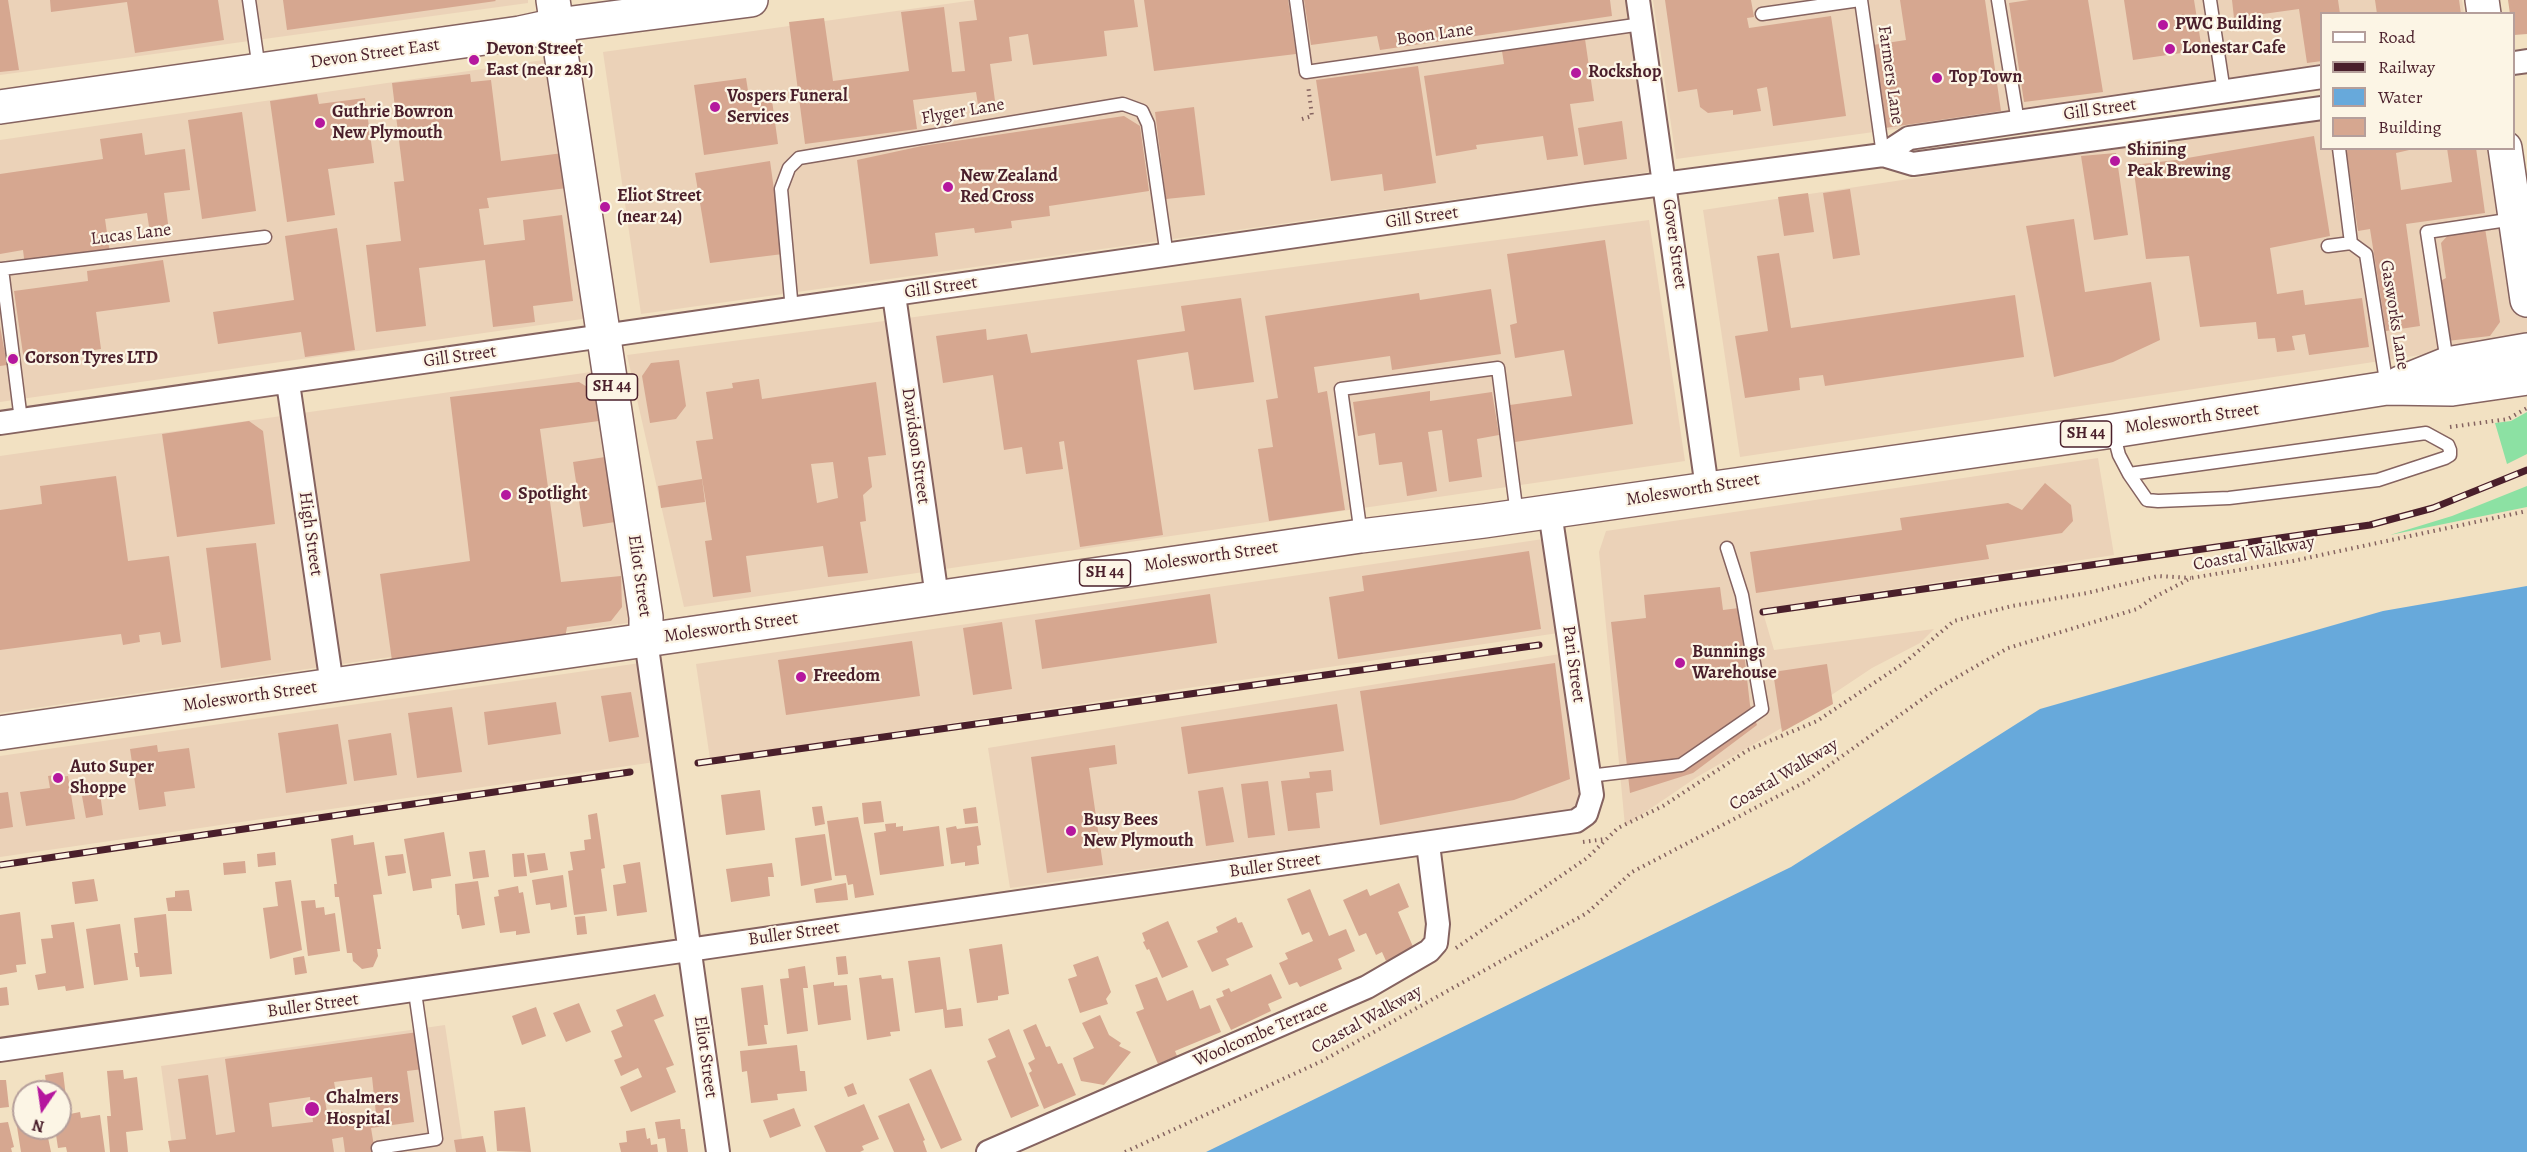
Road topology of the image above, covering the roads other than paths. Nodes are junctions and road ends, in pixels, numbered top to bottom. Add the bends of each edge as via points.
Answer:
1 (249, 0) edge
2 (751, 0) edge
3 (1296, 0) edge
4 (1638, 0) edge
5 (1861, 0) edge
6 (1998, 0) edge
7 (2210, 0) edge
8 (555, 13) edge
9 (1762, 14) dead end
10 (1642, 24) junction
11 (259, 70) junction
12 (2320, 77) edge
13 (2224, 92) junction
14 (0, 107) edge
15 (2320, 108) edge
16 (2144, 118) junction
17 (2018, 122) junction
18 (2338, 150) edge
19 (2505, 150) edge
20 (1883, 155) junction
21 (1665, 184) junction
22 (2515, 219) junction
23 (265, 237) dead end
24 (2351, 243) junction
25 (2328, 246) dead end
26 (1167, 256) junction
27 (1, 269) edge
28 (894, 295) junction
29 (2527, 300) edge
30 (792, 310) junction
31 (604, 336) junction
32 (2527, 350) edge
33 (2447, 364) junction
34 (2527, 378) edge
35 (288, 383) junction
36 (2387, 388) junction
37 (10, 421) edge
38 (2113, 430) junction
39 (2129, 474) junction
40 (1707, 488) junction
41 (1550, 512) junction
42 (1517, 516) junction
43 (1361, 536) junction
44 (1727, 548) dead end
45 (937, 597) junction
46 (646, 640) junction
47 (332, 685) junction
48 (0, 733) edge
49 (1589, 776) junction
50 (1586, 814) joint
51 (1428, 844) junction
52 (690, 949) junction
53 (415, 992) junction
54 (0, 1050) edge
55 (379, 1152) edge
56 (718, 1152) edge
57 (988, 1152) edge

1 - 11 lane
2 - 8 main road, Devon Street East
3 - 10 lane, Boon Lane via 1306,72
4 - 10 street, Gover Street
5 - 9 lane, Farmers Lane
5 - 20 lane, Farmers Lane
6 - 17 lane
7 - 13 lane
8 - 11 main road, Devon Street East via 520,33
8 - 31 main road, Eliot Street / SH 44
10 - 21 street, Gover Street
11 - 14 main road, Devon Street East
12 - 13 street, Gill Street
13 - 16 street, Gill Street
15 - 16 street, Gill Street
16 - 17 street, Gill Street
16 - 20 street, Gill Street via 1913,165
17 - 20 street, Gill Street via 1909,138
18 - 24 lane
19 - 22 main road
20 - 21 street, Gill Street
21 - 26 street, Gill Street
21 - 40 street, Gover Street
22 - 29 main road
22 - 33 lane via 2427,232
23 - 27 lane, Lucas Lane
24 - 25 lane
24 - 36 lane, Gasworks Lane via 2366,254
26 - 28 street, Gill Street
26 - 30 lane, Flyger Lane via 1148,124 1142,111 1123,104 799,158 789,168 781,189
27 - 37 lane, Lucas Lane
28 - 30 street, Gill Street
28 - 45 street, Davidson Street
30 - 31 street, Gill Street
31 - 35 street, Gill Street
31 - 46 main road, Eliot Street / SH 44 via 646,617
32 - 33 main road, Molesworth Street / SH 44
33 - 36 main road, Molesworth Street / SH 44
34 - 36 main road, Molesworth Street / SH 44 via 2452,389
35 - 37 street, Gill Street
35 - 47 street, High Street
36 - 38 main road, Molesworth Street / SH 44
38 - 39 lane
38 - 40 main road, Molesworth Street / SH 44
39 - 39 lane via 2426,433 2448,445 2450,455 2378,480 2229,498 2147,500
40 - 41 main road, Molesworth Street / SH 44
41 - 42 main road, Molesworth Street / SH 44
41 - 49 street, Pari Street
42 - 43 main road, Molesworth Street / SH 44
42 - 43 lane via 1498,368 1341,389
43 - 45 main road, Molesworth Street / SH 44
44 - 49 lane via 1742,595 1762,709 1681,765
45 - 46 main road, Molesworth Street / SH 44
46 - 47 main road, Molesworth Street
46 - 52 street, Eliot Street
47 - 48 main road, Molesworth Street
49 - 50 street, Pari Street via 1592,795
50 - 51 street, Buller Street via 1576,821 1555,825
51 - 52 street, Buller Street
51 - 57 street, Woolcombe Terrace via 1438,924 1436,942 1429,951 1367,987
52 - 53 street, Buller Street
52 - 56 street, Eliot Street
53 - 54 street, Buller Street
53 - 55 lane via 436,1139 378,1148

